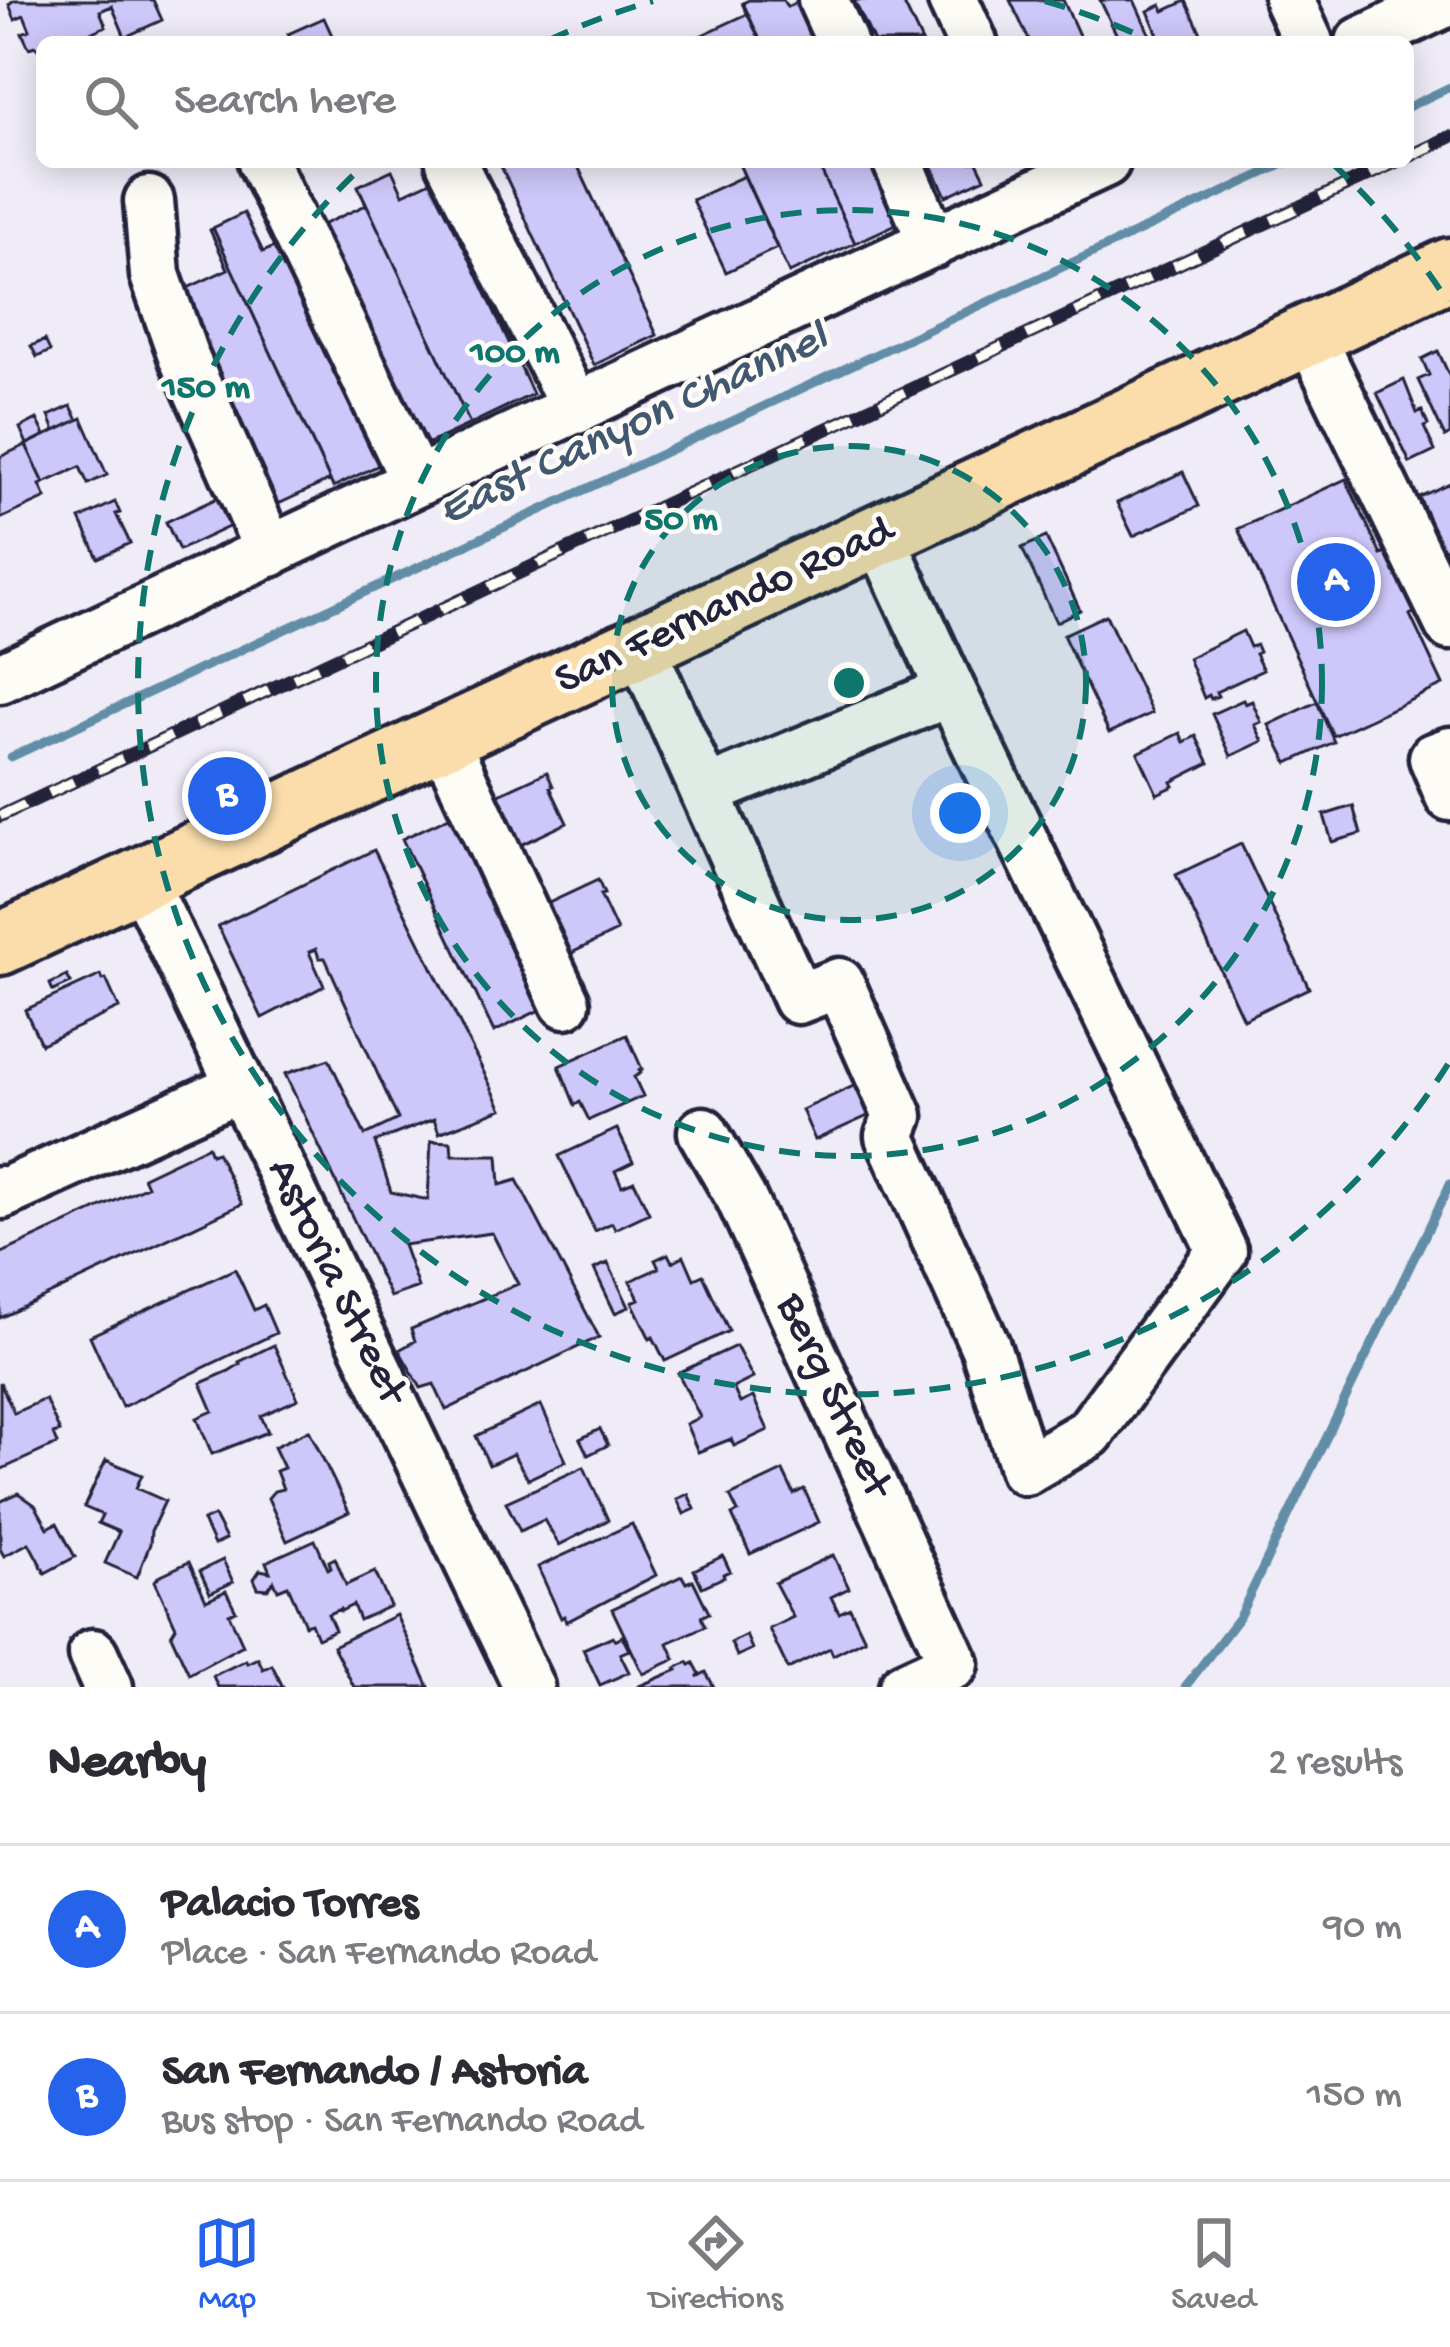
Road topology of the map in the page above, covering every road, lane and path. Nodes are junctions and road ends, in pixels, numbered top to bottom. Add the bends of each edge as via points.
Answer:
1 (824, 0) edge
2 (953, 0) edge
3 (1289, 0) edge
4 (1450, 0) edge
5 (839, 36) edge
6 (970, 36) edge
7 (1305, 36) edge
8 (1374, 36) edge
9 (266, 168) edge
10 (454, 168) edge
11 (901, 168) edge
12 (1076, 168) edge
13 (1037, 176) edge
14 (149, 201) dead end
15 (933, 243) junction
16 (1450, 269) edge
17 (1310, 336) junction
18 (576, 409) junction
19 (416, 482) junction
20 (879, 535) junction
21 (270, 552) junction
22 (1450, 625) edge
23 (640, 646) junction
24 (0, 678) edge
25 (951, 691) junction
26 (443, 738) junction
27 (1450, 752) edge
28 (705, 792) junction
29 (1450, 796) edge
30 (141, 878) junction
31 (0, 944) edge
32 (565, 1003) dead end
33 (241, 1086) junction
34 (703, 1132) dead end
35 (0, 1191) edge
36 (529, 1687) edge
37 (904, 1687) edge

1 - 5 street
2 - 6 street
3 - 7 street
4 - 8 street
9 - 19 street
10 - 18 street
11 - 15 street
12 - 13 street
13 - 15 street
14 - 21 street via 155,275
15 - 18 street
16 - 17 main road, San Fernando Road
17 - 20 main road, San Fernando Road
17 - 22 street
18 - 19 street
19 - 21 street
20 - 23 main road, San Fernando Road
20 - 25 street
21 - 24 street
23 - 26 main road, San Fernando Road
23 - 28 street
25 - 28 street
25 - 28 street via 1222,1251 1090,1433 1025,1470 985,1346 890,1136 898,1116 839,983 798,999
26 - 30 main road, San Fernando Road
26 - 32 street
27 - 29 street via 1434,758
30 - 31 main road, San Fernando Road
30 - 33 street, Astoria Street
33 - 35 street
33 - 36 street, Astoria Street
34 - 37 street, Berg Street via 741,1198 954,1664

